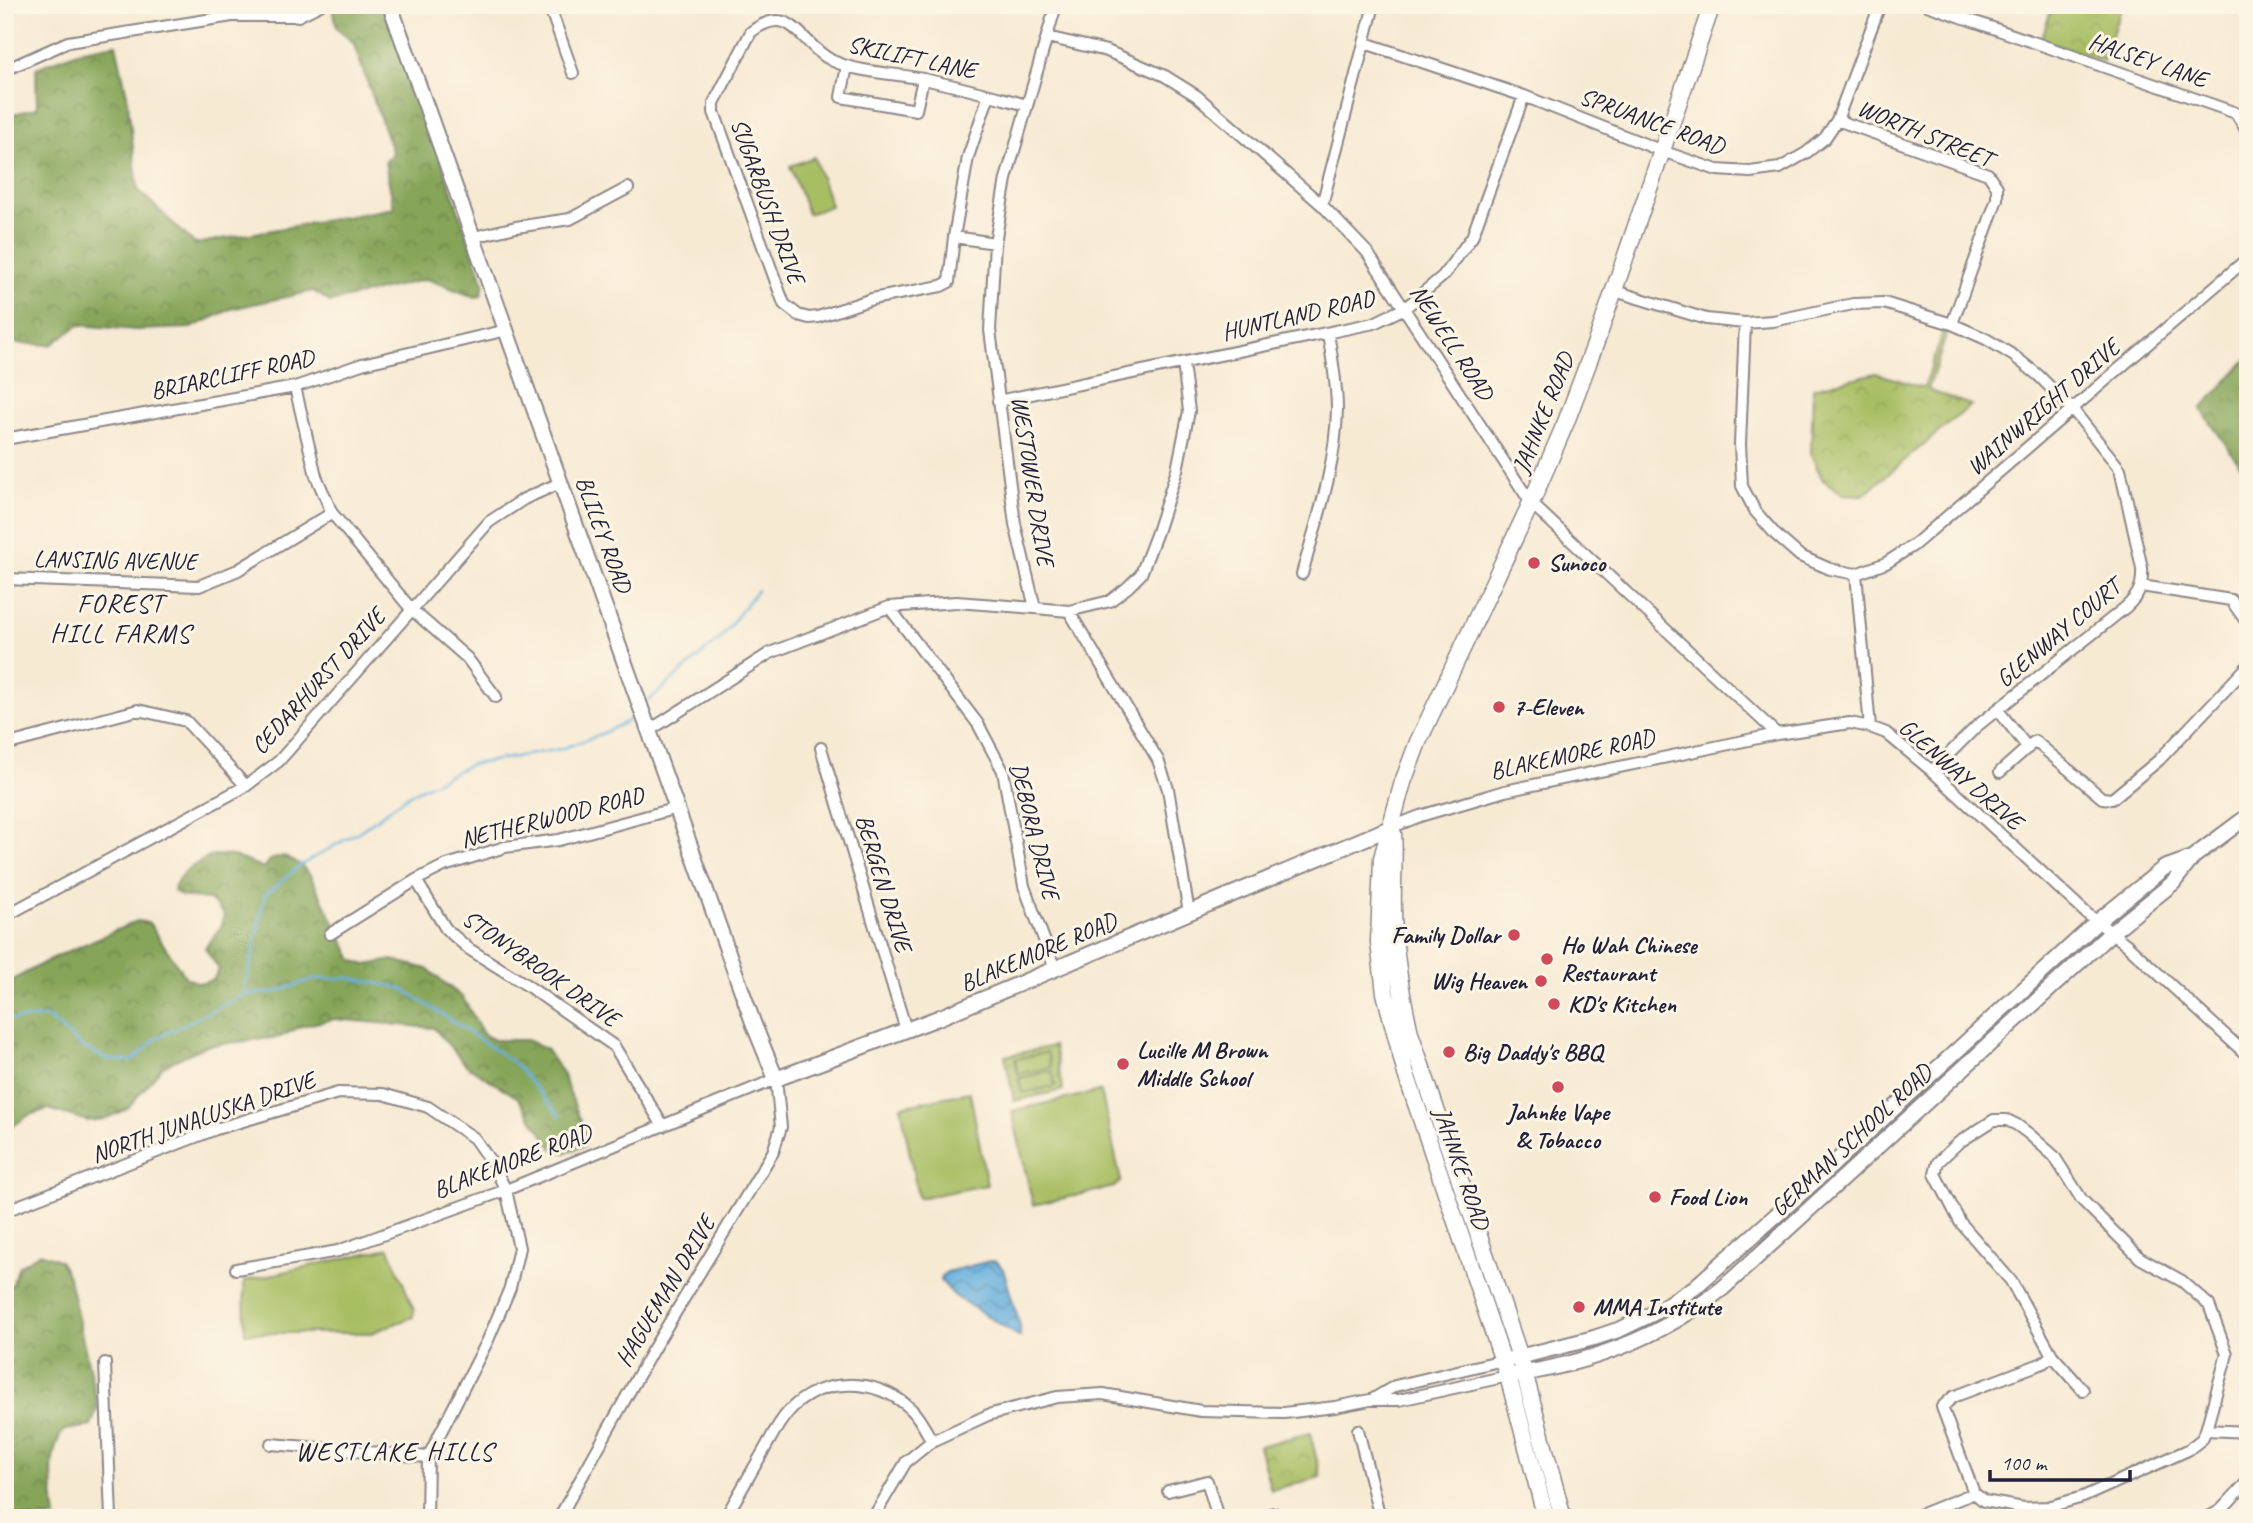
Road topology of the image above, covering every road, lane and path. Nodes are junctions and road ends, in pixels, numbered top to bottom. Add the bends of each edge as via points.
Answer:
1 (320, 5) edge
2 (390, 5) edge
3 (549, 5) edge
4 (1056, 5) edge
5 (1374, 5) edge
6 (1880, 5) edge
7 (1927, 5) edge
8 (1705, 7) edge
9 (760, 23) joint
10 (1047, 37) junction
11 (1365, 43) junction
12 (847, 66) junction
13 (5, 70) edge
14 (573, 73) dead end
15 (923, 79) junction
16 (989, 95) junction
17 (1524, 96) junction
18 (1027, 105) junction
19 (2236, 113) junction
20 (2248, 117) edge
21 (1837, 120) junction
22 (2248, 133) edge
23 (1662, 151) junction
24 (628, 188) dead end
25 (1322, 205) junction
26 (474, 237) junction
27 (954, 237) junction
28 (995, 243) junction
29 (2248, 258) edge
30 (1615, 290) junction
31 (1405, 308) junction
32 (1745, 323) junction
33 (1952, 324) junction
34 (507, 330) junction
35 (1328, 333) junction
36 (1183, 363) junction
37 (295, 387) junction
38 (998, 401) junction
39 (2073, 410) junction
40 (5, 439) edge
41 (562, 482) junction
42 (1531, 503) junction
43 (332, 513) junction
44 (1856, 573) junction
45 (1302, 574) dead end
46 (5, 579) edge
47 (2141, 586) junction
48 (889, 607) junction
49 (1035, 608) junction
50 (411, 609) junction
51 (1069, 611) junction
52 (2248, 624) edge
53 (2248, 666) edge
54 (496, 697) dead end
55 (1998, 710) junction
56 (1870, 727) junction
57 (650, 730) junction
58 (1777, 734) junction
59 (5, 745) edge
60 (821, 748) dead end
61 (2028, 748) junction
62 (1932, 771) junction
63 (2000, 772) dead end
64 (246, 786) junction
65 (677, 808) junction
66 (2248, 816) edge
67 (1392, 827) junction
68 (2193, 857) junction
69 (416, 880) junction
70 (1189, 913) junction
71 (5, 916) edge
72 (2097, 922) junction
73 (2112, 932) junction
74 (330, 934) dead end
75 (1055, 969) junction
76 (906, 1030) junction
77 (2248, 1056) edge
78 (776, 1079) junction
79 (663, 1126) junction
80 (506, 1190) junction
81 (5, 1211) edge
82 (236, 1269) dead end
83 (2052, 1355) junction
84 (106, 1363) dead end
85 (1514, 1367) junction
86 (2083, 1390) dead end
87 (1370, 1400) junction
88 (1358, 1430) dead end
89 (2206, 1430) junction
90 (2248, 1432) edge
91 (932, 1441) junction
92 (271, 1444) dead end
93 (428, 1457) junction
94 (2248, 1481) edge
95 (1168, 1491) dead end
96 (1973, 1493) junction
97 (2050, 1512) edge
98 (111, 1518) edge
99 (427, 1518) edge
100 (559, 1518) edge
101 (725, 1518) edge
102 (873, 1518) edge
103 (1218, 1518) edge
104 (1258, 1518) edge
105 (1275, 1518) edge
106 (1380, 1518) edge
107 (1546, 1518) edge
108 (1563, 1518) edge
109 (1912, 1518) edge
110 (2207, 1518) edge

1 - 13 street via 298,16 232,16 68,42
2 - 26 street, BLILEY ROAD
3 - 14 street
4 - 10 street, WESTOWER DRIVE
5 - 11 street
6 - 21 street, SPRUANCE ROAD
7 - 19 street, HALSEY LANE
8 - 23 main road, JAHNKE ROAD
9 - 12 street, SKILIFT LANE via 776,18 792,21 824,56
9 - 27 street, SUGARBUSH DRIVE via 751,32 714,111 784,304 798,314 818,317 872,299 941,286 949,282
10 - 18 street, WESTOWER DRIVE
10 - 25 street, NEWELL ROAD via 1107,51 1180,85
11 - 17 street, SPRUANCE ROAD
11 - 25 street
12 - 15 street, SKILIFT LANE
12 - 15 street via 841,97 916,110
15 - 16 street, SKILIFT LANE
16 - 18 street, SKILIFT LANE
16 - 27 street via 968,157
17 - 23 street, SPRUANCE ROAD
17 - 31 street, HUNTLAND ROAD via 1472,237 1443,276
18 - 28 street, WESTOWER DRIVE via 1006,179
19 - 20 street, HALSEY LANE
19 - 22 street
21 - 23 street, SPRUANCE ROAD via 1825,138 1780,168 1717,170
21 - 33 street, WORTH STREET via 1988,174 1997,187 1997,199
23 - 30 main road, JAHNKE ROAD
24 - 26 street via 570,219
25 - 31 street, NEWELL ROAD via 1367,252
26 - 34 street, BLILEY ROAD
27 - 28 street
28 - 38 street, WESTOWER DRIVE via 989,330
29 - 39 street, WAINWRIGHT DRIVE
30 - 32 street via 1706,318
30 - 42 main road, JAHNKE ROAD
31 - 35 street, HUNTLAND ROAD via 1374,323
31 - 42 street, NEWELL ROAD
32 - 33 street via 1868,303 1896,305
32 - 44 street via 1742,486 1755,511 1800,556 1830,569
33 - 39 street via 2024,363
34 - 37 street, BRIARCLIFF ROAD via 362,365
34 - 41 street, BLILEY ROAD
35 - 36 street, HUNTLAND ROAD
35 - 45 street via 1337,407 1334,447
36 - 38 street, HUNTLAND ROAD
36 - 51 street via 1189,411 1177,470 1141,574 1110,601
37 - 40 street, BRIARCLIFF ROAD
37 - 43 street via 316,476
38 - 49 street, WESTOWER DRIVE via 1015,524
39 - 44 street, WAINWRIGHT DRIVE via 1914,545 1886,563
39 - 47 street, GLENWAY COURT via 2123,474
41 - 50 street, CEDARHURST DRIVE via 489,522
41 - 57 street, BLILEY ROAD
42 - 58 street, NEWELL ROAD
42 - 67 main road, JAHNKE ROAD via 1418,742
43 - 46 street, LANSING AVENUE via 238,570 199,586
43 - 50 street
44 - 56 street, GLENWAY DRIVE
47 - 52 street, GLENWAY COURT via 2231,600
47 - 55 street, GLENWAY COURT via 2126,607
48 - 49 street via 956,602
48 - 57 street via 770,653
48 - 75 street, DEBORA DRIVE via 978,724 1003,771 1024,886
49 - 51 street
50 - 54 street via 467,658
50 - 64 street, CEDARHURST DRIVE via 279,761
51 - 70 street via 1161,767
53 - 61 street via 2159,760 2112,799 2102,798 2035,741
55 - 61 street, GLENWAY COURT
55 - 62 street, GLENWAY COURT
56 - 58 street, BLAKEMORE ROAD via 1850,723
56 - 62 street, GLENWAY DRIVE via 1886,733
57 - 65 street, BLILEY ROAD
58 - 67 street, BLAKEMORE ROAD via 1505,791
59 - 64 street via 138,710 186,721
60 - 76 street, BERGEN DRIVE
61 - 63 street
62 - 72 street, GLENWAY DRIVE
64 - 71 street, CEDARHURST DRIVE
65 - 69 street, NETHERWOOD ROAD via 559,840 505,847
65 - 78 street, BLILEY ROAD
66 - 68 street, GERMAN SCHOOL ROAD
67 - 70 street, BLAKEMORE ROAD
67 - 85 main road, JAHNKE ROAD via 1382,858 1379,909 1388,1008 1406,1074
68 - 72 street, GERMAN SCHOOL ROAD via 2164,868
68 - 73 street, GERMAN SCHOOL ROAD via 2173,883
69 - 74 street, NETHERWOOD ROAD
69 - 79 street, STONYBROOK DRIVE via 446,929 469,949 614,1046
70 - 75 street, BLAKEMORE ROAD
72 - 73 street, GLENWAY DRIVE
72 - 85 street, GERMAN SCHOOL ROAD via 1694,1288 1621,1329
73 - 77 street, GLENWAY DRIVE
73 - 85 street, GERMAN SCHOOL ROAD via 1697,1309 1623,1348
75 - 76 street, BLAKEMORE ROAD
76 - 78 street, BLAKEMORE ROAD
78 - 79 street, BLAKEMORE ROAD
78 - 100 street, HAGUEMAN DRIVE via 781,1127 774,1152 652,1352
79 - 80 street, BLAKEMORE ROAD
80 - 81 street, NORTH JUNALUSKA DRIVE via 474,1138 428,1107 383,1094 338,1093 216,1129
80 - 82 street, BLAKEMORE ROAD via 338,1251
80 - 93 street, NORTH JUNALUSKA DRIVE via 519,1248 510,1288
83 - 86 street
83 - 89 street via 2011,1281 1960,1222 1935,1174 1938,1162 1958,1143 1994,1120 2017,1125 2053,1156 2082,1200 2140,1258 2182,1281 2209,1305 2227,1354
83 - 96 street via 2043,1363 1954,1397 1942,1407
84 - 98 street
85 - 87 street, GERMAN SCHOOL ROAD via 1399,1400
85 - 87 street, GERMAN SCHOOL ROAD via 1395,1386
85 - 107 main road, JAHNKE ROAD
85 - 108 main road, JAHNKE ROAD
87 - 91 street, GERMAN SCHOOL ROAD via 1310,1411 1254,1414 1200,1411 1083,1393 988,1415
88 - 106 street
89 - 90 street
89 - 97 street via 2188,1450
91 - 101 street via 919,1418 883,1390 844,1384 819,1390 795,1405 781,1421
91 - 102 street, GERMAN SCHOOL ROAD via 906,1462
92 - 93 street
93 - 99 street
94 - 110 street
95 - 103 street via 1207,1481
96 - 97 street via 1984,1502
96 - 109 street
104 - 105 street via 1274,1513

